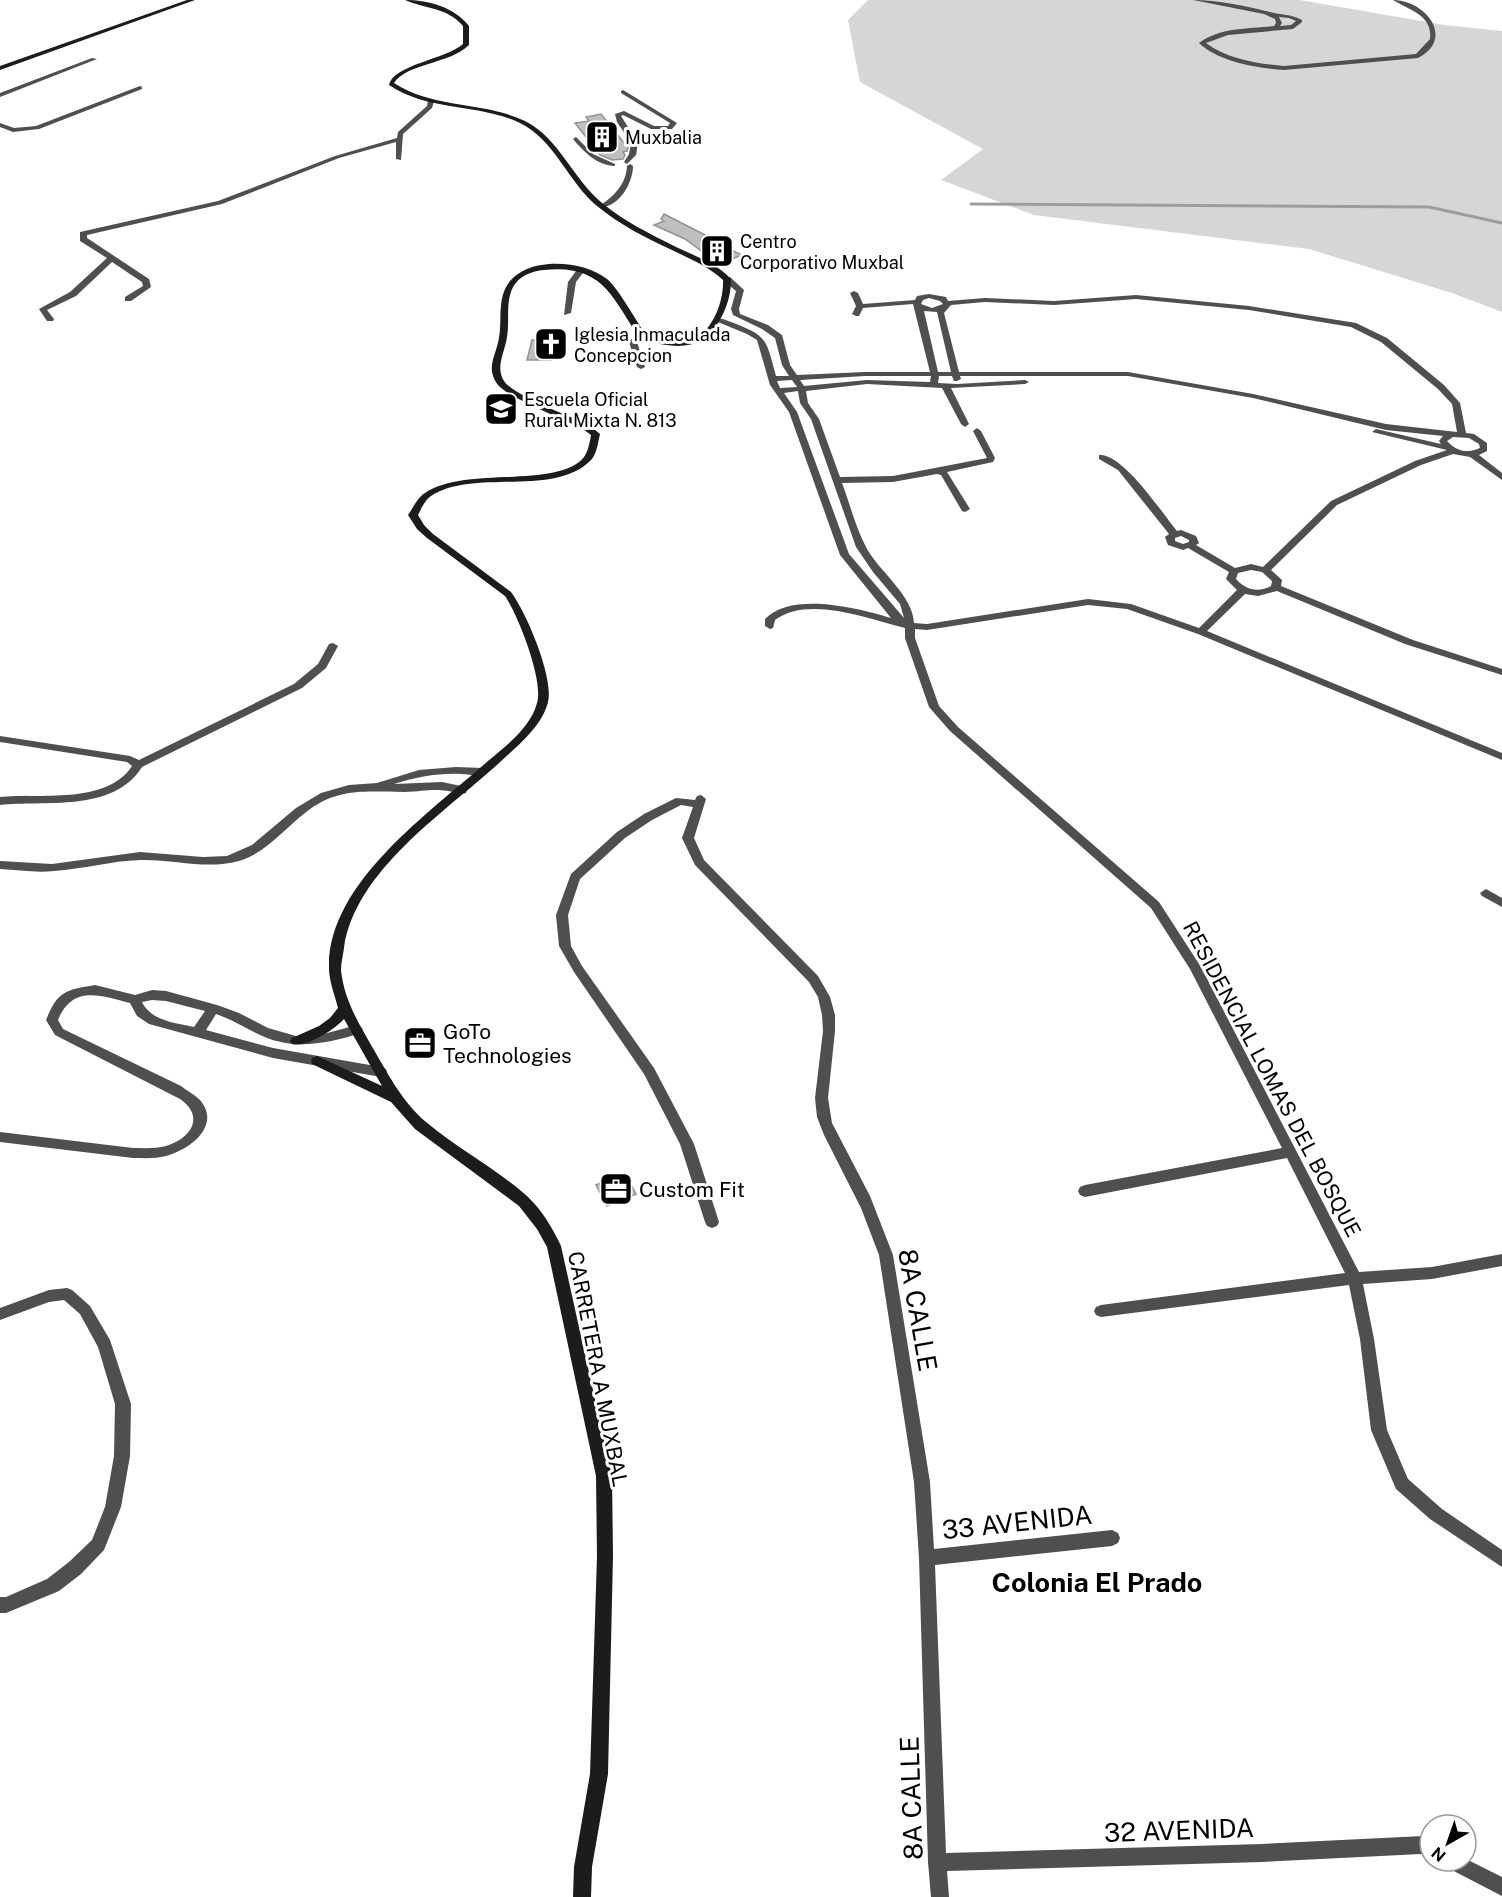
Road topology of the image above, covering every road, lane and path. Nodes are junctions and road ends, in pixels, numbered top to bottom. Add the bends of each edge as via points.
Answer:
1 (192, 0) edge
2 (440, 0) edge
3 (1196, 0) edge
4 (1396, 0) edge
5 (417, 1) edge
6 (1272, 15) junction
7 (1276, 28) junction
8 (94, 59) dead end
9 (0, 68) edge
10 (140, 88) dead end
11 (623, 92) dead end
12 (0, 95) edge
13 (431, 101) junction
14 (0, 125) edge
15 (399, 139) junction
16 (576, 139) dead end
17 (399, 159) dead end
18 (628, 164) junction
19 (616, 170) junction
20 (628, 181) junction
21 (603, 206) junction
22 (111, 259) junction
23 (582, 269) junction
24 (727, 279) junction
25 (854, 293) dead end
26 (128, 299) dead end
27 (917, 305) junction
28 (860, 306) junction
29 (945, 306) junction
30 (567, 313) dead end
31 (856, 314) dead end
32 (50, 319) dead end
33 (717, 320) junction
34 (641, 334) junction
35 (641, 367) dead end
36 (935, 374) junction
37 (957, 374) junction
38 (795, 376) junction
39 (774, 379) junction
40 (934, 384) junction
41 (945, 385) junction
42 (957, 386) junction
43 (801, 387) junction
44 (778, 391) junction
45 (965, 424) dead end
46 (977, 431) dead end
47 (1457, 434) junction
48 (1450, 449) junction
49 (1472, 454) junction
50 (1102, 457) dead end
51 (938, 471) junction
52 (1502, 477) edge
53 (838, 480) junction
54 (965, 508) dead end
55 (1265, 570) junction
56 (1234, 571) junction
57 (1276, 587) junction
58 (1243, 590) junction
59 (770, 626) dead end
60 (910, 628) junction
61 (1201, 632) junction
62 (333, 646) dead end
63 (1502, 672) edge
64 (0, 739) edge
65 (1502, 757) edge
66 (138, 765) junction
67 (483, 772) junction
68 (380, 785) junction
69 (462, 790) junction
70 (0, 801) edge
71 (0, 864) edge
72 (1486, 893) dead end
73 (1502, 903) edge
74 (135, 999) junction
75 (213, 1008) junction
76 (344, 1009) junction
77 (357, 1030) junction
78 (198, 1032) junction
79 (296, 1041) junction
80 (317, 1061) junction
81 (381, 1072) junction
82 (396, 1098) junction
83 (0, 1137) edge
84 (1291, 1152) junction
85 (1085, 1191) dead end
86 (712, 1222) dead end
87 (1502, 1260) edge
88 (1355, 1278) junction
89 (1101, 1311) dead end
90 (1, 1314) edge
91 (1112, 1538) dead end
92 (927, 1558) junction
93 (1502, 1559) edge
94 (0, 1605) edge
95 (1418, 1847) edge
96 (937, 1862) junction
97 (1475, 1873) edge
98 (1502, 1887) edge
99 (582, 1897) edge
100 (940, 1897) edge

1 - 9 main road
2 - 5 main road
3 - 6 street
4 - 7 street via 1419,10 1433,28 1433,41 1418,56 1273,68 1202,43 1241,31
5 - 13 main road via 455,15 466,26 466,45 452,56 396,76 391,84
6 - 7 street via 1280,23
6 - 7 street via 1300,21 1293,27
8 - 12 street
10 - 14 street via 37,128 13,130
11 - 18 street via 674,123 670,128 653,128 624,113 617,115 637,148
13 - 15 street via 430,107 403,130
13 - 21 main road via 495,113 529,125 551,144 590,197
15 - 17 street
15 - 22 street via 337,157 220,202 82,236
16 - 19 street via 591,155
18 - 19 street via 618,162
18 - 20 street
19 - 20 street
20 - 21 street via 614,200
21 - 24 main road via 634,228
22 - 26 street via 148,284
22 - 32 street via 73,294 43,309
23 - 30 street via 572,282
23 - 34 main road, CARRETERA A MUXBAL via 607,283
23 - 67 main road, CARRETERA A MUXBAL via 540,267 516,277 504,309 504,334 495,369 509,391 596,434 593,453 564,472 437,488 420,499 413,515 430,536 513,600 523,619 542,681 544,695 531,724
24 - 33 main road via 728,288
24 - 38 street, RESIDENCIAL LOMAS DEL BOSQUE via 740,290 737,315 779,337 786,365
25 - 28 street
27 - 28 street
27 - 29 street via 933,310
27 - 29 street via 920,298 934,296 943,299
27 - 36 street
28 - 31 street
29 - 37 street via 940,313
29 - 47 street via 985,300 1054,303 1136,297 1249,308 1353,326 1384,340 1441,387 1456,403
33 - 34 main road via 704,336 687,344 655,341
33 - 39 street via 760,339
34 - 35 street via 633,342
36 - 37 street
36 - 38 street
36 - 40 street
37 - 42 street
37 - 47 street via 1128,374 1253,396 1386,427
38 - 39 street
38 - 43 street, RESIDENCIAL LOMAS DEL BOSQUE
39 - 44 street
40 - 41 street
40 - 43 street via 867,382
41 - 42 street
41 - 45 street
42 - 48 street via 1052,380 1127,382 1249,404
43 - 44 street
43 - 53 street, RESIDENCIAL LOMAS DEL BOSQUE via 804,403 815,419
44 - 60 street via 793,412 845,555 895,616
46 - 51 street via 990,460
47 - 48 street via 1443,441
47 - 49 street via 1483,443 1482,451
48 - 49 street
48 - 55 street via 1334,503
49 - 52 street
50 - 56 street via 1121,468 1174,534 1170,539 1173,544 1190,546
51 - 53 street via 893,479
51 - 54 street via 944,473
53 - 60 street, RESIDENCIAL LOMAS DEL BOSQUE via 861,548 904,603
55 - 56 street via 1245,567
55 - 57 street via 1275,576
56 - 58 street via 1233,583
57 - 58 street via 1262,593
57 - 63 street via 1409,642
58 - 61 street
59 - 60 street via 774,614 811,607 864,613
60 - 61 street via 1102,602 1128,606
60 - 84 street, RESIDENCIAL LOMAS DEL BOSQUE via 934,707 954,729 1155,905 1195,967
61 - 65 street
62 - 66 street via 322,666 298,686
64 - 66 street via 130,759
66 - 70 street via 127,780 96,793 64,800
67 - 68 street via 450,769 404,776
67 - 69 main road, CARRETERA A MUXBAL
68 - 69 street via 405,788 440,784
68 - 71 street via 347,787 329,793 300,811 271,838 239,857 222,861 166,855 57,868
69 - 76 main road, CARRETERA A MUXBAL via 394,851 345,914 336,941 335,980
72 - 73 street
74 - 75 street via 157,995
74 - 78 street via 146,1018
74 - 83 street via 85,990 57,1005 51,1020 59,1032 189,1099 201,1116 192,1138 166,1152 133,1153
75 - 78 street
75 - 79 street via 264,1032
76 - 77 main road, CARRETERA A MUXBAL
76 - 79 main road via 326,1029
77 - 79 street via 320,1040
77 - 81 main road, CARRETERA A MUXBAL
78 - 80 street
80 - 81 street
80 - 82 main road
81 - 82 main road, CARRETERA A MUXBAL
82 - 99 main road, CARRETERA A MUXBAL via 420,1125 524,1202 554,1246 563,1279 604,1476 599,1774 583,1867
84 - 85 street
84 - 88 street, RESIDENCIAL LOMAS DEL BOSQUE
86 - 92 street, 8A CALLE via 687,1144 649,1071 578,969 566,946 562,915 575,877 621,835 680,801 700,801 688,838 699,862 814,979 825,996 831,1021 822,1099 824,1117 874,1220 886,1255 922,1482
87 - 88 street via 1432,1272
88 - 89 street
88 - 93 street, RESIDENCIAL LOMAS DEL BOSQUE via 1379,1430 1402,1484 1436,1514
90 - 94 street via 49,1296 67,1294 85,1310 105,1345 123,1404 122,1456 113,1507 98,1545 53,1586
91 - 92 street, 33 AVENIDA
92 - 96 street, 8A CALLE
95 - 96 street, 32 AVENIDA
96 - 100 street, 8A CALLE
97 - 98 street

